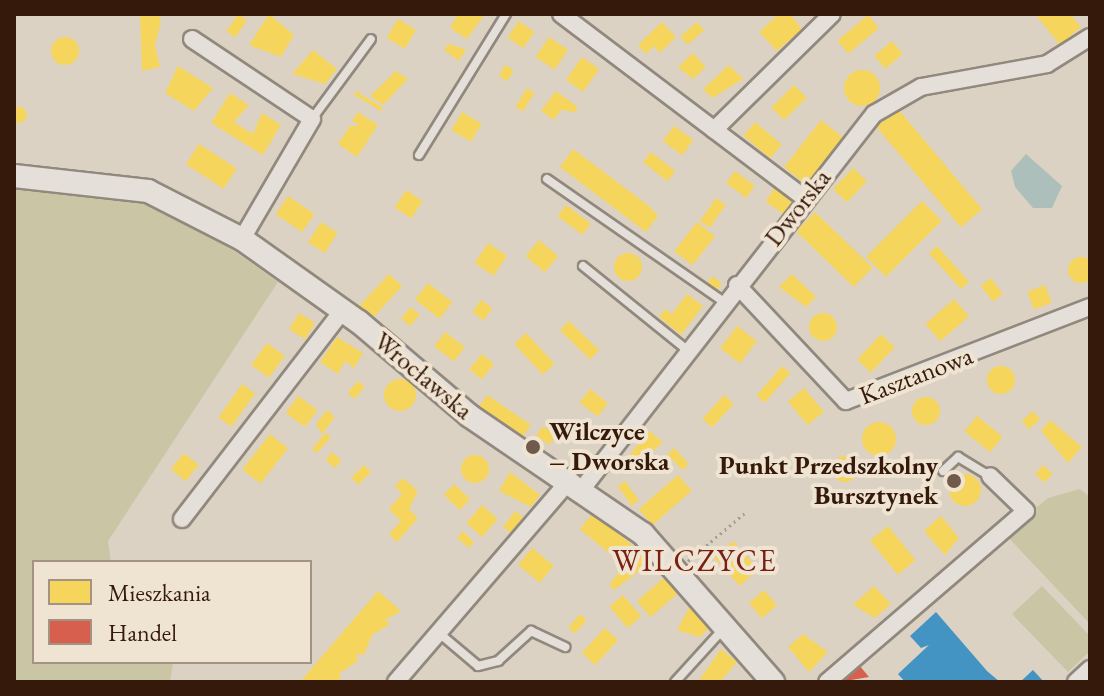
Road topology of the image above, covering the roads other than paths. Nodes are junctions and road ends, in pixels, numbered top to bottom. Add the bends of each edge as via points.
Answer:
1 (506, 14) edge
2 (561, 14) edge
3 (832, 14) edge
4 (1090, 37) edge
5 (192, 39) dead end
6 (371, 39) dead end
7 (312, 119) junction
8 (714, 130) junction
9 (419, 155) dead end
10 (14, 176) edge
11 (547, 179) dead end
12 (804, 198) junction
13 (242, 239) junction
14 (583, 266) dead end
15 (737, 285) junction
16 (724, 302) junction
17 (1090, 307) edge
18 (343, 310) junction
19 (687, 350) junction
20 (943, 471) dead end
21 (990, 476) joint
22 (576, 485) junction
23 (182, 519) dead end
24 (726, 627) junction
25 (439, 633) junction
26 (566, 647) dead end
27 (1090, 669) edge
28 (396, 682) edge
29 (675, 682) edge
30 (773, 682) edge
31 (827, 682) edge
32 (1076, 682) edge

1 - 9 lane
2 - 8 street
3 - 8 street
4 - 12 street, Dworska via 1047,64 895,98
5 - 7 street
6 - 7 lane
7 - 13 street
8 - 12 street
10 - 13 street, Wrocławska via 148,191
11 - 16 lane
12 - 15 street, Dworska
13 - 18 street, Wrocławska
14 - 19 lane
15 - 16 street, Dworska
15 - 17 street, Kasztanowa via 840,399 852,402
16 - 19 street, Dworska
18 - 22 street, Wrocławska via 470,416
18 - 23 street
19 - 22 street, Dworska
20 - 21 lane via 958,457
21 - 31 street via 1026,511
22 - 24 street, Wrocławska via 677,571
22 - 25 street, Dworska
24 - 29 lane
24 - 30 street, Wrocławska
25 - 26 lane via 478,666 498,661 531,631
25 - 28 street, Dworska
27 - 32 street

